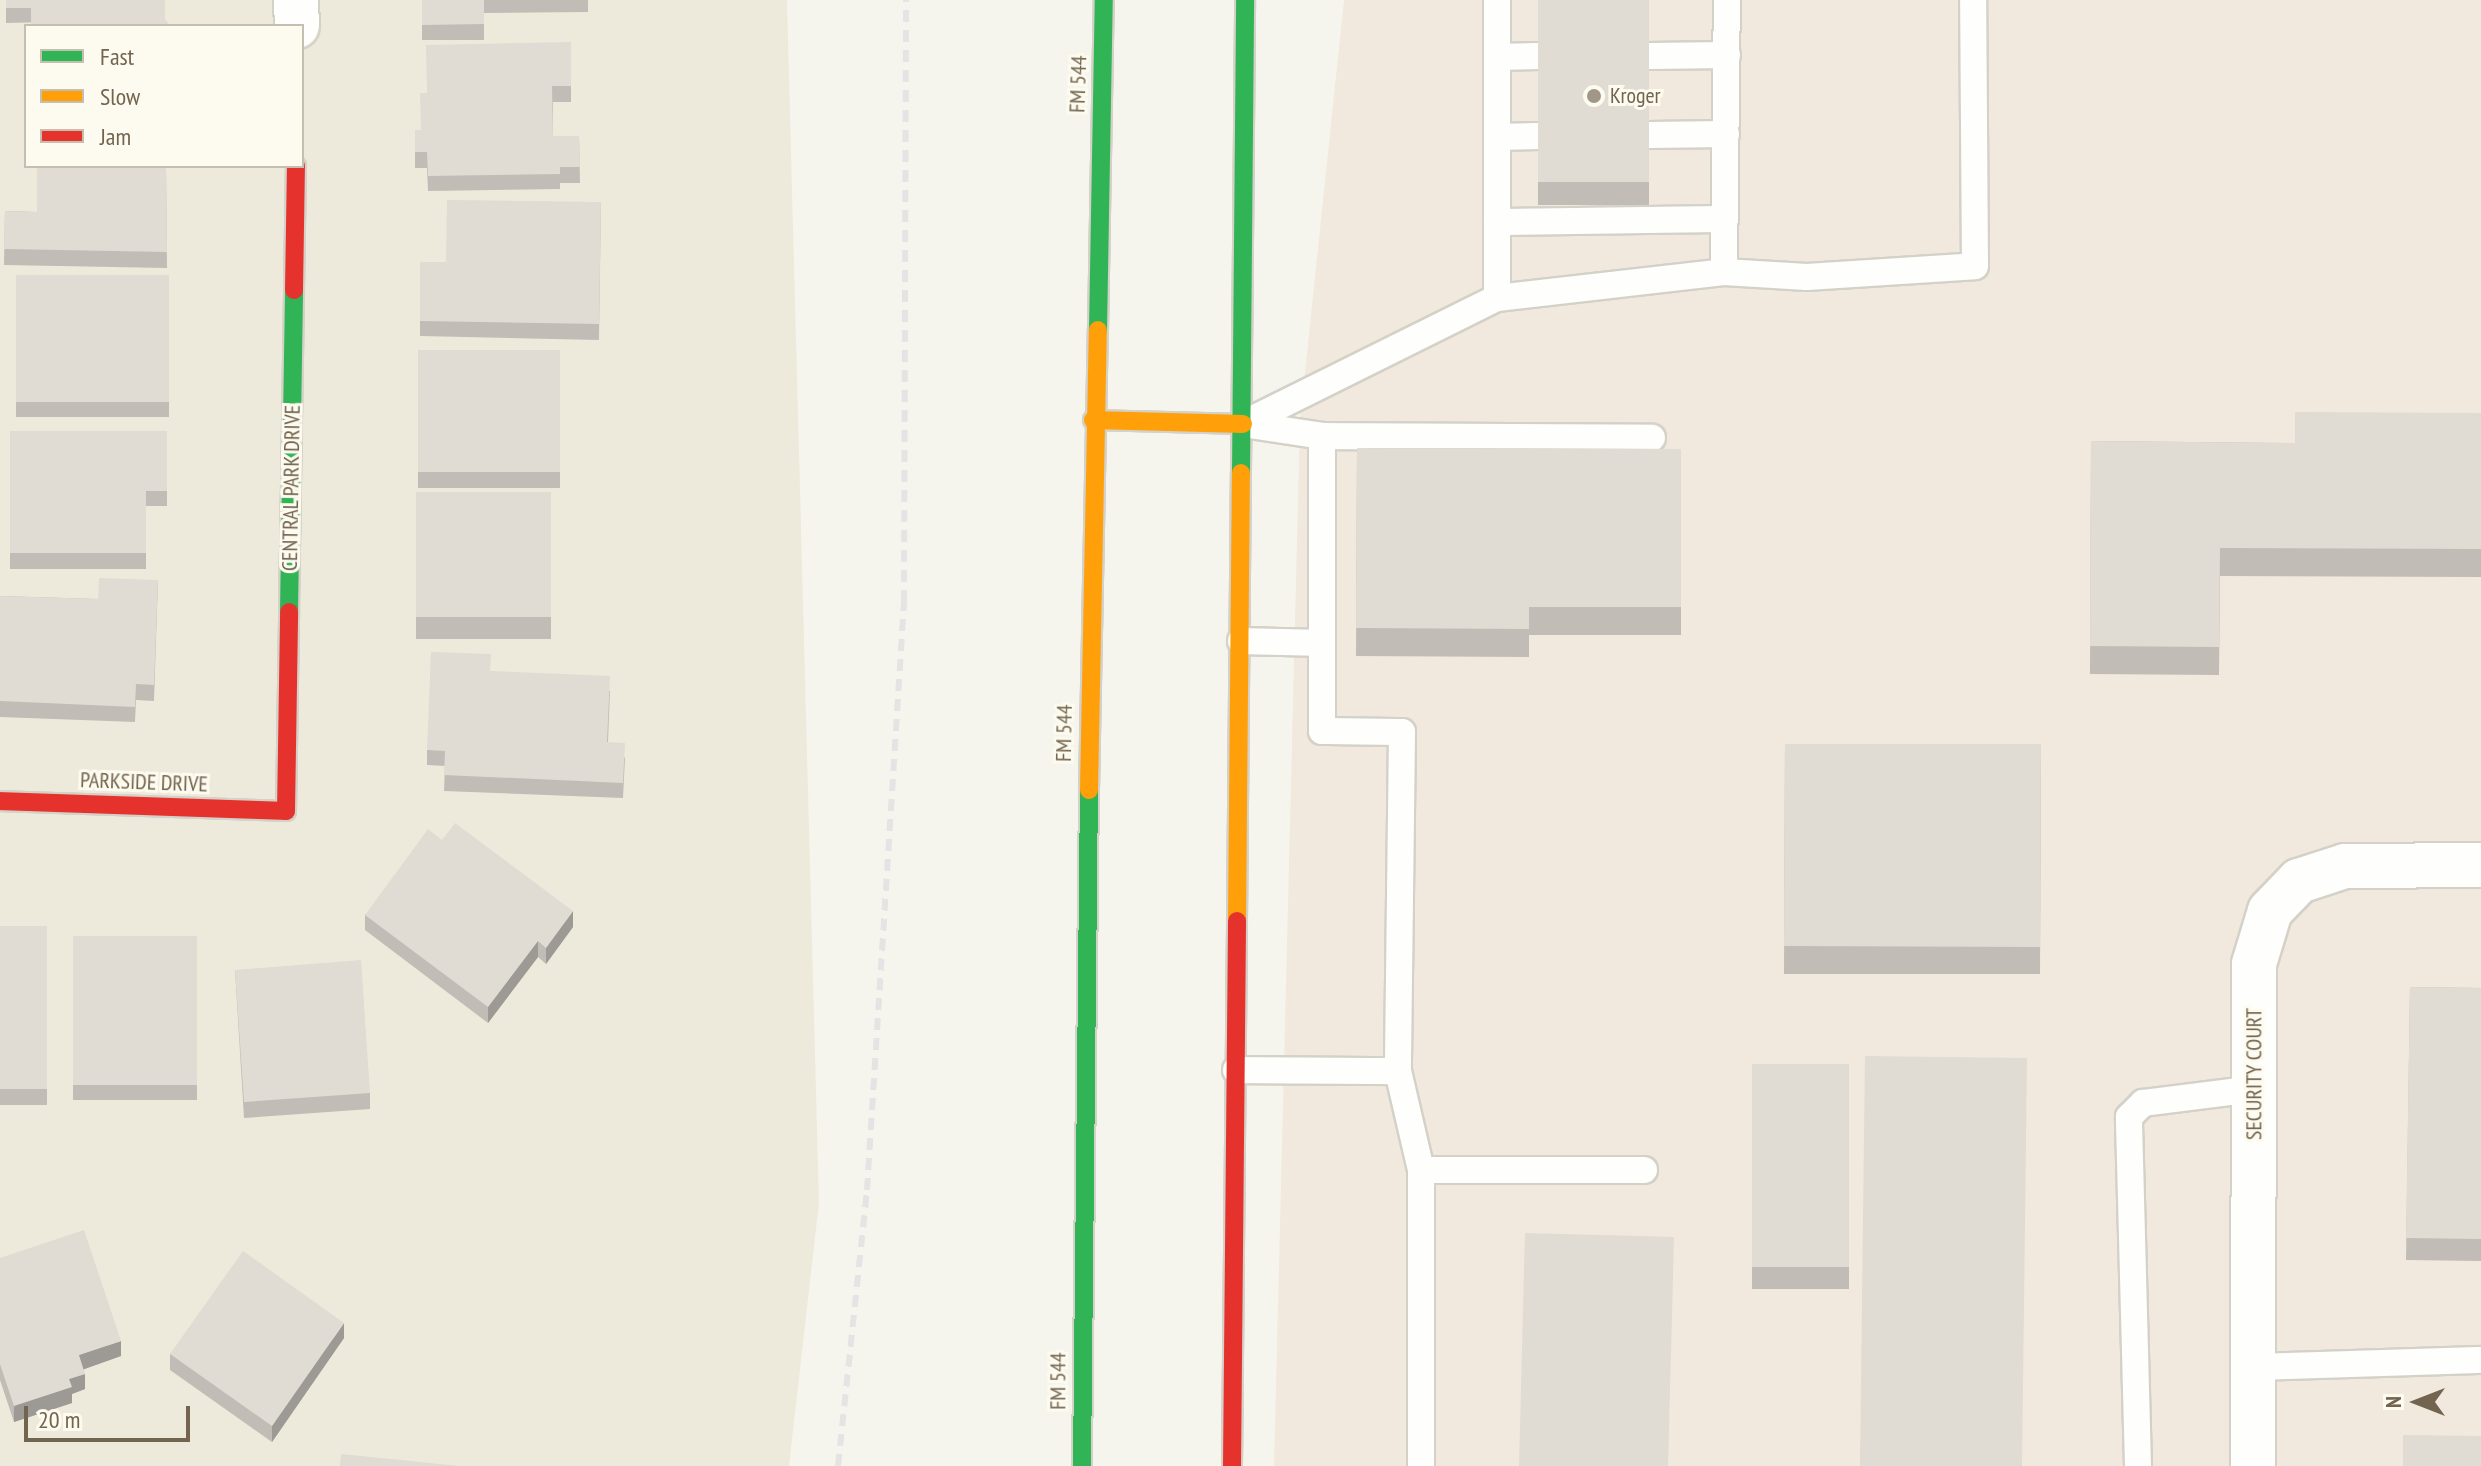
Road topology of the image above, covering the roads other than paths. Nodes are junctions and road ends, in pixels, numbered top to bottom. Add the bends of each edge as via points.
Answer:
1 (296, 0) edge
2 (1104, 0) edge
3 (1245, 0) edge
4 (1497, 0) edge
5 (1727, 0) edge
6 (1973, 0) edge
7 (297, 24) edge
8 (1727, 55) junction
9 (1538, 56) edge
10 (1649, 56) edge
11 (1497, 57) junction
12 (1726, 134) junction
13 (1649, 135) edge
14 (1538, 136) edge
15 (1497, 137) junction
16 (296, 168) edge
17 (1725, 219) junction
18 (1497, 222) junction
19 (1724, 272) junction
20 (1497, 298) junction
21 (1093, 420) junction
22 (1243, 424) junction
23 (1322, 436) junction
24 (1652, 438) dead end
25 (1241, 641) junction
26 (1322, 643) junction
27 (0, 801) edge
28 (286, 811) joint
29 (2481, 865) edge
30 (1236, 1070) junction
31 (1398, 1071) junction
32 (2254, 1089) junction
33 (1421, 1170) junction
34 (1644, 1170) dead end
35 (2481, 1360) edge
36 (2253, 1367) junction
37 (1082, 1466) edge
38 (1232, 1466) edge
39 (1421, 1466) edge
40 (2138, 1466) edge
41 (2253, 1466) edge

1 - 7 street
2 - 21 main road, FM 544 / FM 544
3 - 22 main road
4 - 11 lane
5 - 8 lane
6 - 19 lane via 1975,266 1807,277
8 - 10 lane
8 - 12 lane
9 - 11 lane
11 - 15 lane
12 - 13 lane
12 - 17 lane
14 - 15 lane
15 - 18 lane
16 - 28 main road, CENTRAL PARK DRIVE
17 - 18 lane
17 - 19 lane
18 - 20 lane
19 - 20 lane
20 - 22 lane
21 - 22 main road
21 - 37 main road, FM 544 / FM 544
22 - 23 lane
22 - 25 main road
23 - 24 lane
23 - 26 lane
25 - 26 lane
25 - 30 main road
26 - 31 lane via 1322,731 1402,732
27 - 28 main road, PARKSIDE DRIVE
29 - 32 street, SECURITY COURT via 2345,866 2299,881 2270,911 2254,964
30 - 31 lane
30 - 38 main road
31 - 33 lane
32 - 36 street, SECURITY COURT
32 - 40 lane via 2143,1103 2129,1117
33 - 34 lane
33 - 39 lane
35 - 36 lane
36 - 41 street, SECURITY COURT

